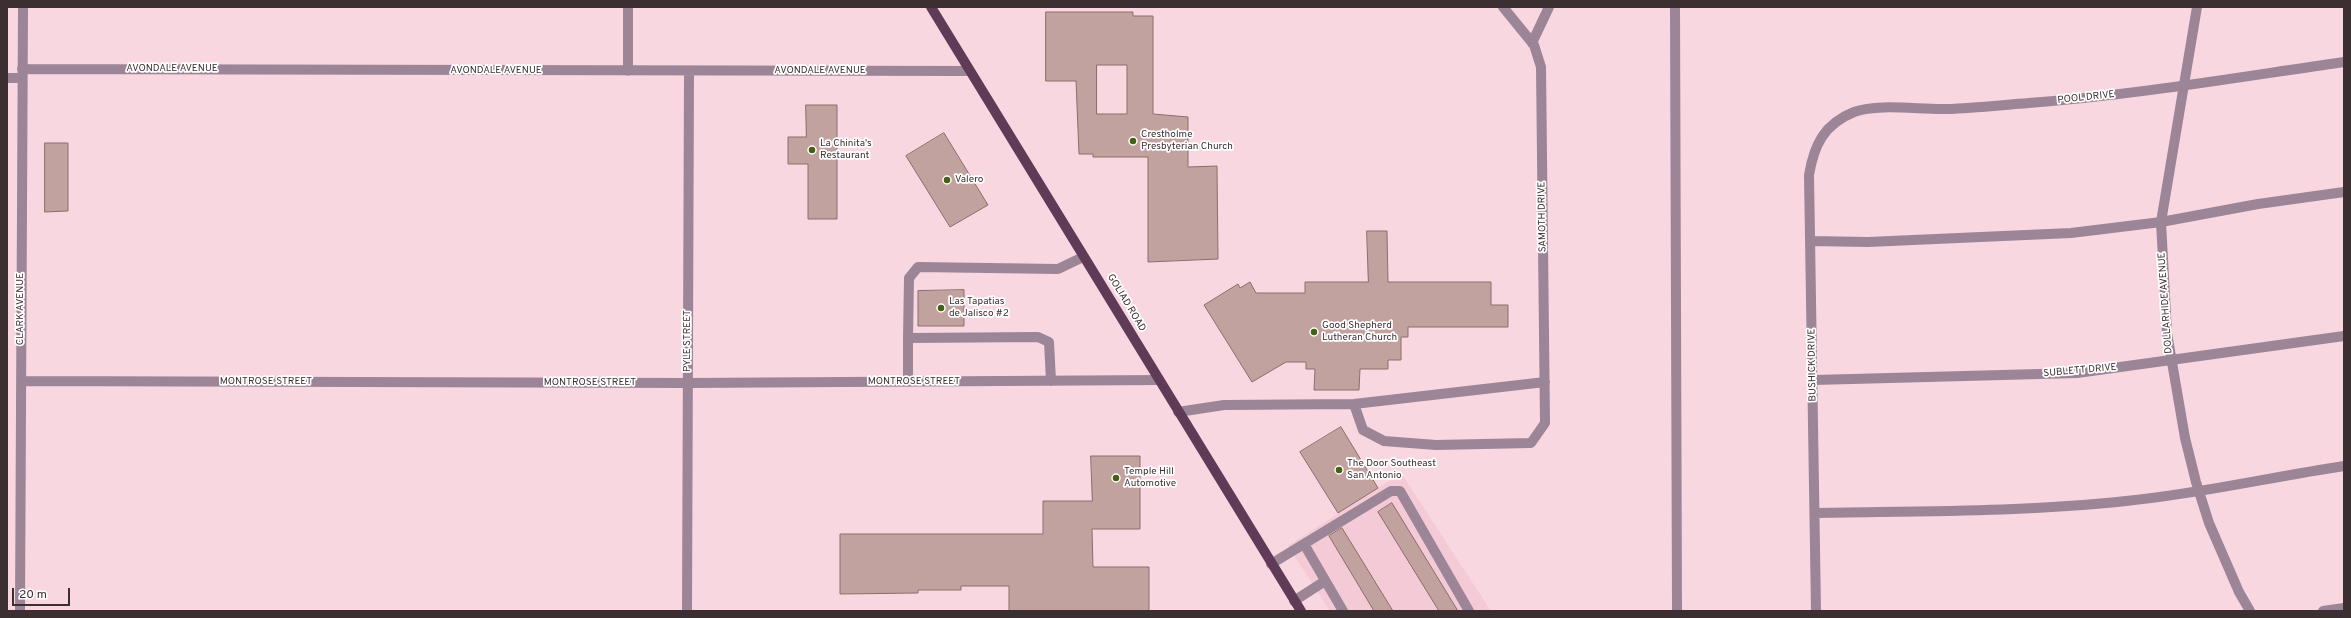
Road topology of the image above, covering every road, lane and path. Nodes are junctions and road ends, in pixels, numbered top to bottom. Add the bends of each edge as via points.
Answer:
1 (23, 7) edge
2 (628, 7) edge
3 (931, 7) edge
4 (1503, 7) edge
5 (1549, 7) edge
6 (1675, 7) edge
7 (2197, 7) edge
8 (1532, 43) junction
9 (2344, 62) edge
10 (969, 70) junction
11 (628, 71) junction
12 (689, 72) junction
13 (22, 73) junction
14 (7, 78) edge
15 (2184, 85) junction
16 (1831, 126) joint
17 (2344, 192) edge
18 (2161, 222) junction
19 (1810, 241) junction
20 (1083, 257) junction
21 (2344, 336) edge
22 (908, 338) junction
23 (2170, 362) junction
24 (1159, 380) junction
25 (1814, 380) junction
26 (21, 381) junction
27 (1051, 381) junction
28 (908, 382) junction
29 (1545, 382) junction
30 (688, 383) junction
31 (1354, 404) junction
32 (1178, 412) junction
33 (2344, 466) edge
34 (2199, 492) junction
35 (1815, 512) junction
36 (1304, 544) junction
37 (1271, 564) junction
38 (1325, 581) junction
39 (1294, 601) junction
40 (2344, 608) edge
41 (20, 611) edge
42 (687, 611) edge
43 (1301, 611) edge
44 (1343, 611) edge
45 (1469, 611) edge
46 (1677, 611) edge
47 (1816, 611) edge
48 (2250, 611) edge
49 (2323, 611) edge

1 - 13 street, CLARK AVENUE
2 - 11 street
3 - 10 main road, GOLIAD ROAD
4 - 8 street, SAMOTH DRIVE
5 - 8 street
6 - 46 street
7 - 15 street, DOLLARHIDE AVENUE
8 - 29 street, SAMOTH DRIVE via 1541,67
9 - 15 street, POOL DRIVE
10 - 12 street, AVONDALE AVENUE
10 - 20 main road, GOLIAD ROAD
11 - 12 street, AVONDALE AVENUE
11 - 13 street, AVONDALE AVENUE
12 - 30 street, PYLE STREET
13 - 14 street, AVONDALE AVENUE
13 - 26 street, CLARK AVENUE
15 - 16 street, POOL DRIVE via 2077,100 1947,109 1876,109 1855,112
15 - 18 street, DOLLARHIDE AVENUE
16 - 19 street, BUSHICK DRIVE via 1812,154 1809,175
17 - 18 street via 2258,204
18 - 19 street via 2071,233 2001,237 1868,242
18 - 23 street, DOLLARHIDE AVENUE
19 - 25 street, BUSHICK DRIVE
20 - 22 street via 1058,269 918,267 909,278
20 - 24 main road, GOLIAD ROAD
21 - 23 street, SUBLETT DRIVE
22 - 27 street via 1038,337 1050,342
22 - 28 street
23 - 25 street, SUBLETT DRIVE via 2077,374
23 - 34 street, DOLLARHIDE AVENUE
24 - 27 street, MONTROSE STREET
24 - 32 main road, GOLIAD ROAD
25 - 35 street, BUSHICK DRIVE
26 - 30 street, MONTROSE STREET
26 - 41 street, CLARK AVENUE
27 - 28 street, MONTROSE STREET
28 - 30 street, MONTROSE STREET
29 - 31 street
29 - 31 street, SAMOTH DRIVE via 1545,423 1531,443 1436,445 1384,441 1363,430
30 - 42 street, PYLE STREET
31 - 32 street via 1224,405
32 - 37 main road, GOLIAD ROAD
33 - 34 street
34 - 35 street via 2082,506 1977,511
34 - 48 street, DOLLARHIDE AVENUE via 2209,523
35 - 47 street, BUSHICK DRIVE
36 - 37 street
36 - 38 street
36 - 45 street via 1391,491 1400,491
37 - 39 main road, GOLIAD ROAD
38 - 39 street
38 - 44 street
39 - 43 main road, GOLIAD ROAD
40 - 49 street

